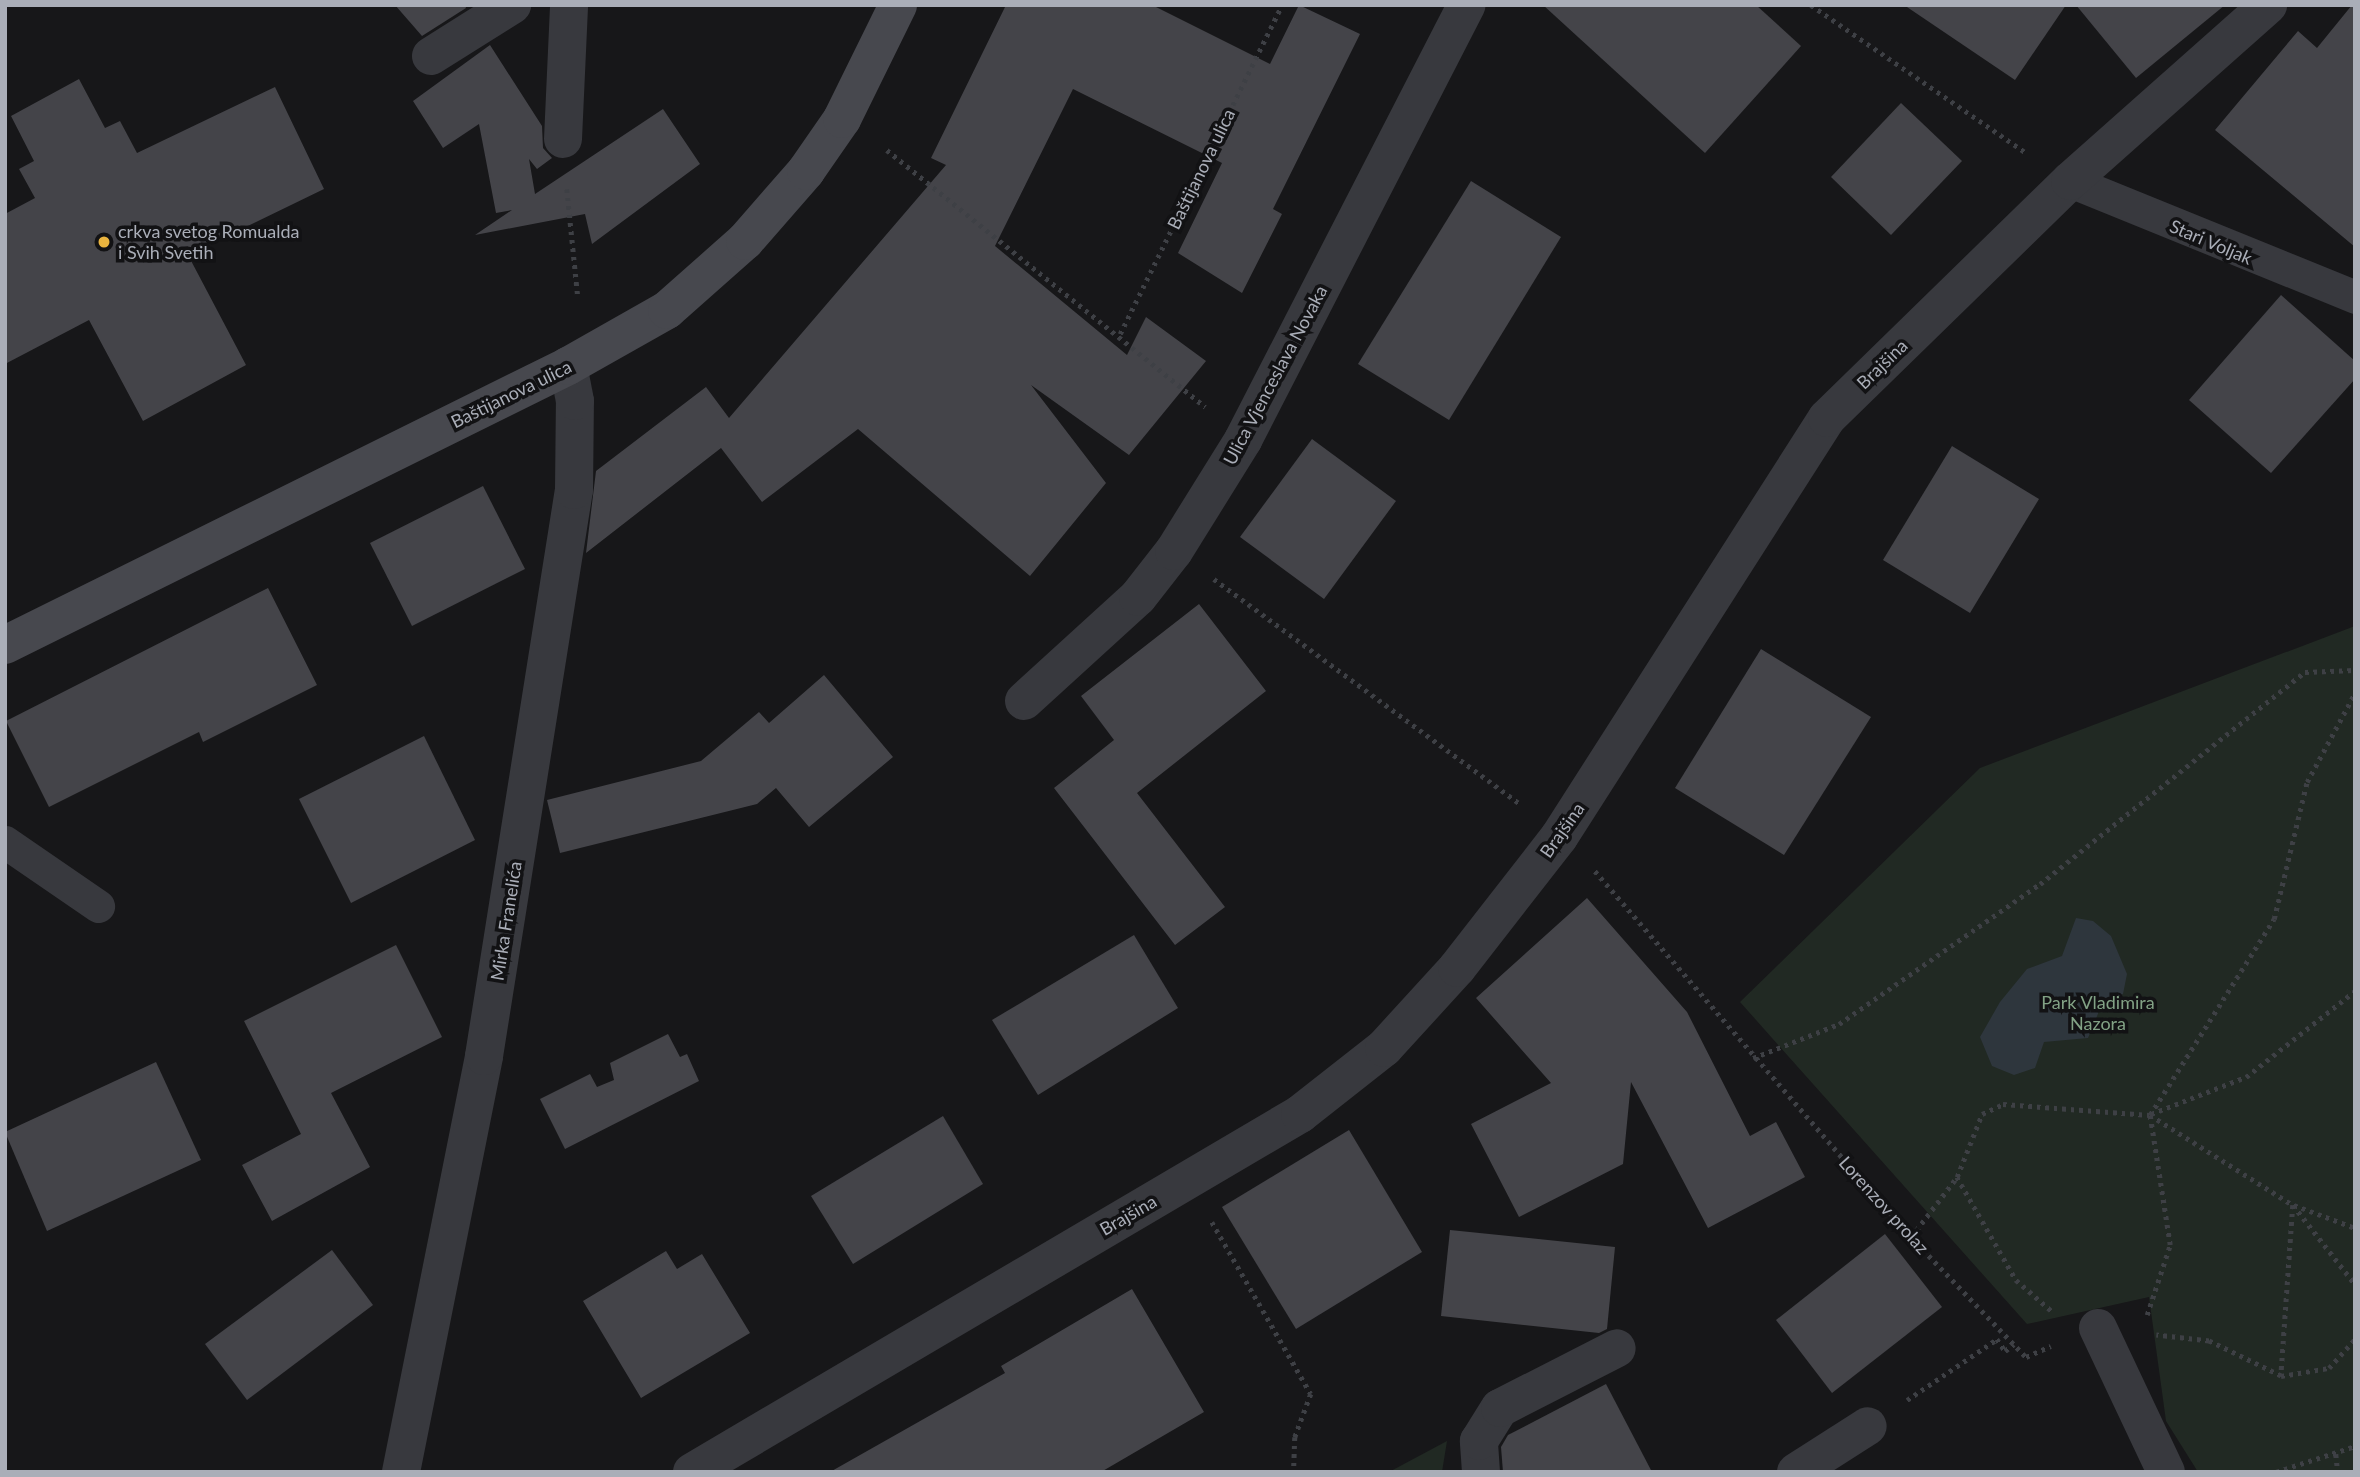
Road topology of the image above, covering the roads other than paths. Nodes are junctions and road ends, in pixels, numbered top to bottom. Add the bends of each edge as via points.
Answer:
1 (512, 5) edge
2 (569, 5) edge
3 (898, 5) edge
4 (1467, 5) edge
5 (2268, 5) edge
6 (431, 56) dead end
7 (563, 139) dead end
8 (2070, 181) junction
9 (2355, 297) edge
10 (568, 366) junction
11 (5, 645) edge
12 (1024, 701) dead end
13 (5, 842) edge
14 (97, 906) dead end
15 (2082, 1334) road end
16 (1617, 1348) dead end
17 (1868, 1426) road end
18 (401, 1472) edge
19 (692, 1472) edge
20 (1481, 1472) edge
21 (1796, 1472) edge
22 (2166, 1472) edge

1 - 6 street
2 - 7 street
3 - 10 main road, Baštijanova ulica via 842,119 746,241 667,310
4 - 12 street, Ulica Vjenceslava Novaka via 1243,440 1174,551 1138,597
5 - 8 street, Brajšina
8 - 9 lane, Stari Voljak
8 - 19 street, Brajšina via 1827,418 1559,837 1457,968 1384,1048 1300,1114
10 - 11 main road, Baštijanova ulica
10 - 18 street, Mirka Franelića via 575,401 574,490 484,1056
13 - 14 lane
15 - 22 street via 2116,1364
16 - 20 street via 1500,1408 1479,1441
17 - 21 street

